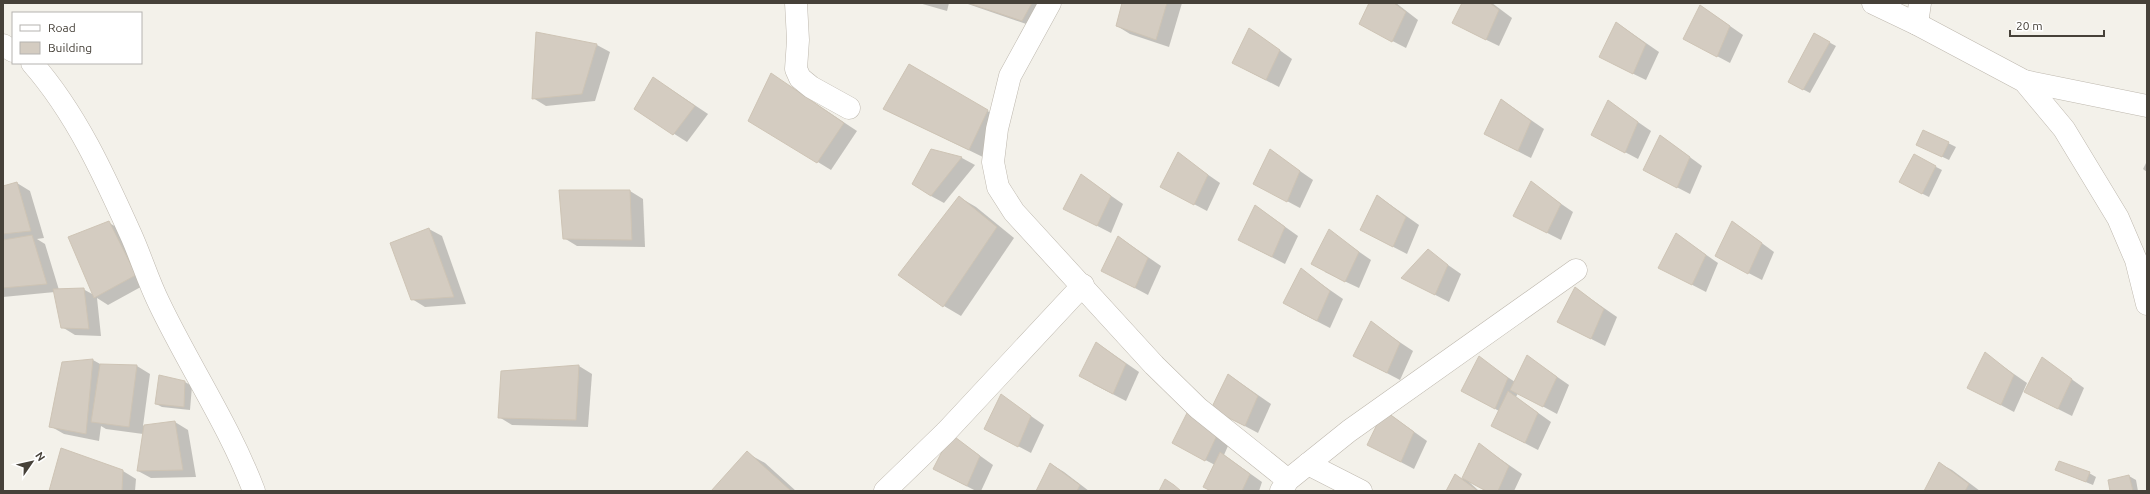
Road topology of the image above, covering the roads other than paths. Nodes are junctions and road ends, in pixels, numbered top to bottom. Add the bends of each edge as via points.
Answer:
1 (796, 3) edge
2 (1050, 3) edge
3 (1873, 3) edge
4 (1918, 13) edge
5 (3, 45) edge
6 (12, 50) edge
7 (33, 64) edge
8 (2024, 81) junction
9 (2147, 106) edge
10 (849, 108) dead end
11 (1576, 270) dead end
12 (1083, 285) junction
13 (2147, 304) edge
14 (1308, 464) junction
15 (1284, 485) edge
16 (254, 491) edge
17 (885, 491) edge
18 (1361, 491) edge

1 - 10 street via 796,69 800,78
2 - 12 street via 1010,76 997,129 993,162 998,187 1014,212
3 - 4 street
4 - 8 street
5 - 6 street
7 - 16 street via 58,94 82,134 184,354 239,451
8 - 9 street
8 - 13 street via 2064,129 2118,218 2136,260
11 - 14 street via 1361,422
12 - 15 street via 1154,365
12 - 17 street via 946,432
14 - 15 street
14 - 18 street

